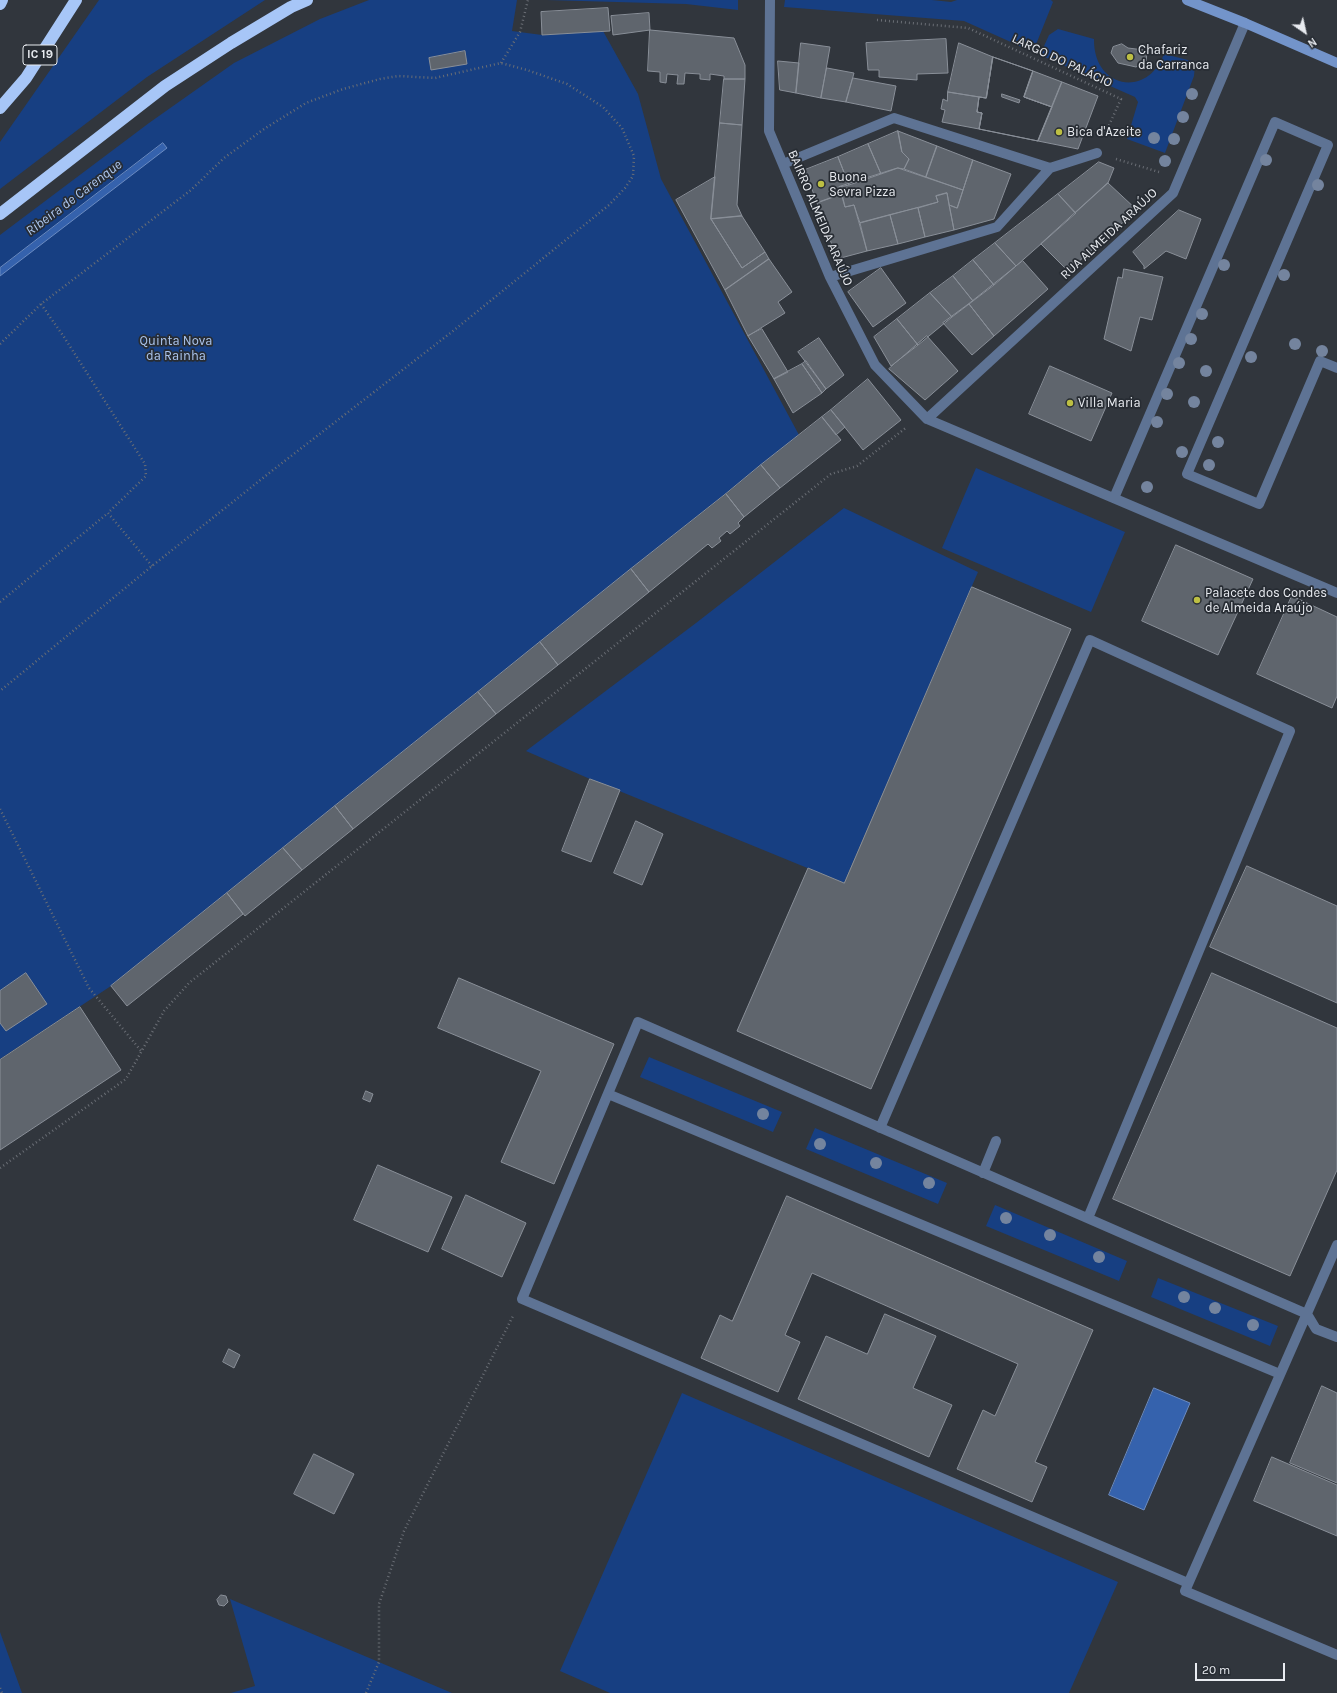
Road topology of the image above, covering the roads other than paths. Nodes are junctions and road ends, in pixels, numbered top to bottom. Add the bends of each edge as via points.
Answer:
1 (2, 0) edge
2 (76, 0) edge
3 (307, 0) edge
4 (770, 0) edge
5 (1187, 0) edge
6 (0, 4) edge
7 (1245, 23) junction
8 (1337, 63) edge
9 (0, 108) edge
10 (1333, 147) edge
11 (1097, 153) road end
12 (783, 164) junction
13 (1050, 168) junction
14 (0, 214) edge
15 (830, 277) junction
16 (1337, 368) edge
17 (927, 419) junction
18 (1114, 498) junction
19 (1337, 593) edge
20 (608, 1094) junction
21 (880, 1128) junction
22 (996, 1141) dead end
23 (983, 1173) junction
24 (1088, 1218) junction
25 (1337, 1245) edge
26 (1306, 1314) junction
27 (1337, 1337) edge
28 (1280, 1374) junction
29 (1188, 1583) junction
30 (1337, 1655) edge

1 - 6 highway
2 - 9 highway, IC 19 via 26,78
3 - 14 highway via 231,43 165,86
4 - 12 street, BAIRRO ALMEIDA ARAÚJO via 768,131
5 - 7 street
7 - 8 street
7 - 17 street, RUA ALMEIDA ARAÚJO via 1173,193
10 - 16 street via 1187,474 1259,504 1320,361
10 - 18 street via 1275,122
11 - 13 street
12 - 13 street via 894,118
12 - 15 street, BAIRRO ALMEIDA ARAÚJO
13 - 15 street via 997,226
15 - 17 street, BAIRRO ALMEIDA ARAÚJO via 875,365
17 - 18 street
18 - 19 street
20 - 21 street via 638,1022
20 - 28 street
20 - 29 street via 522,1299
21 - 23 street
21 - 24 street via 1090,640 1290,731
22 - 23 street
23 - 24 street
24 - 26 street
25 - 26 street
26 - 27 street via 1316,1329
26 - 28 street
28 - 29 street
29 - 30 street via 1185,1591

